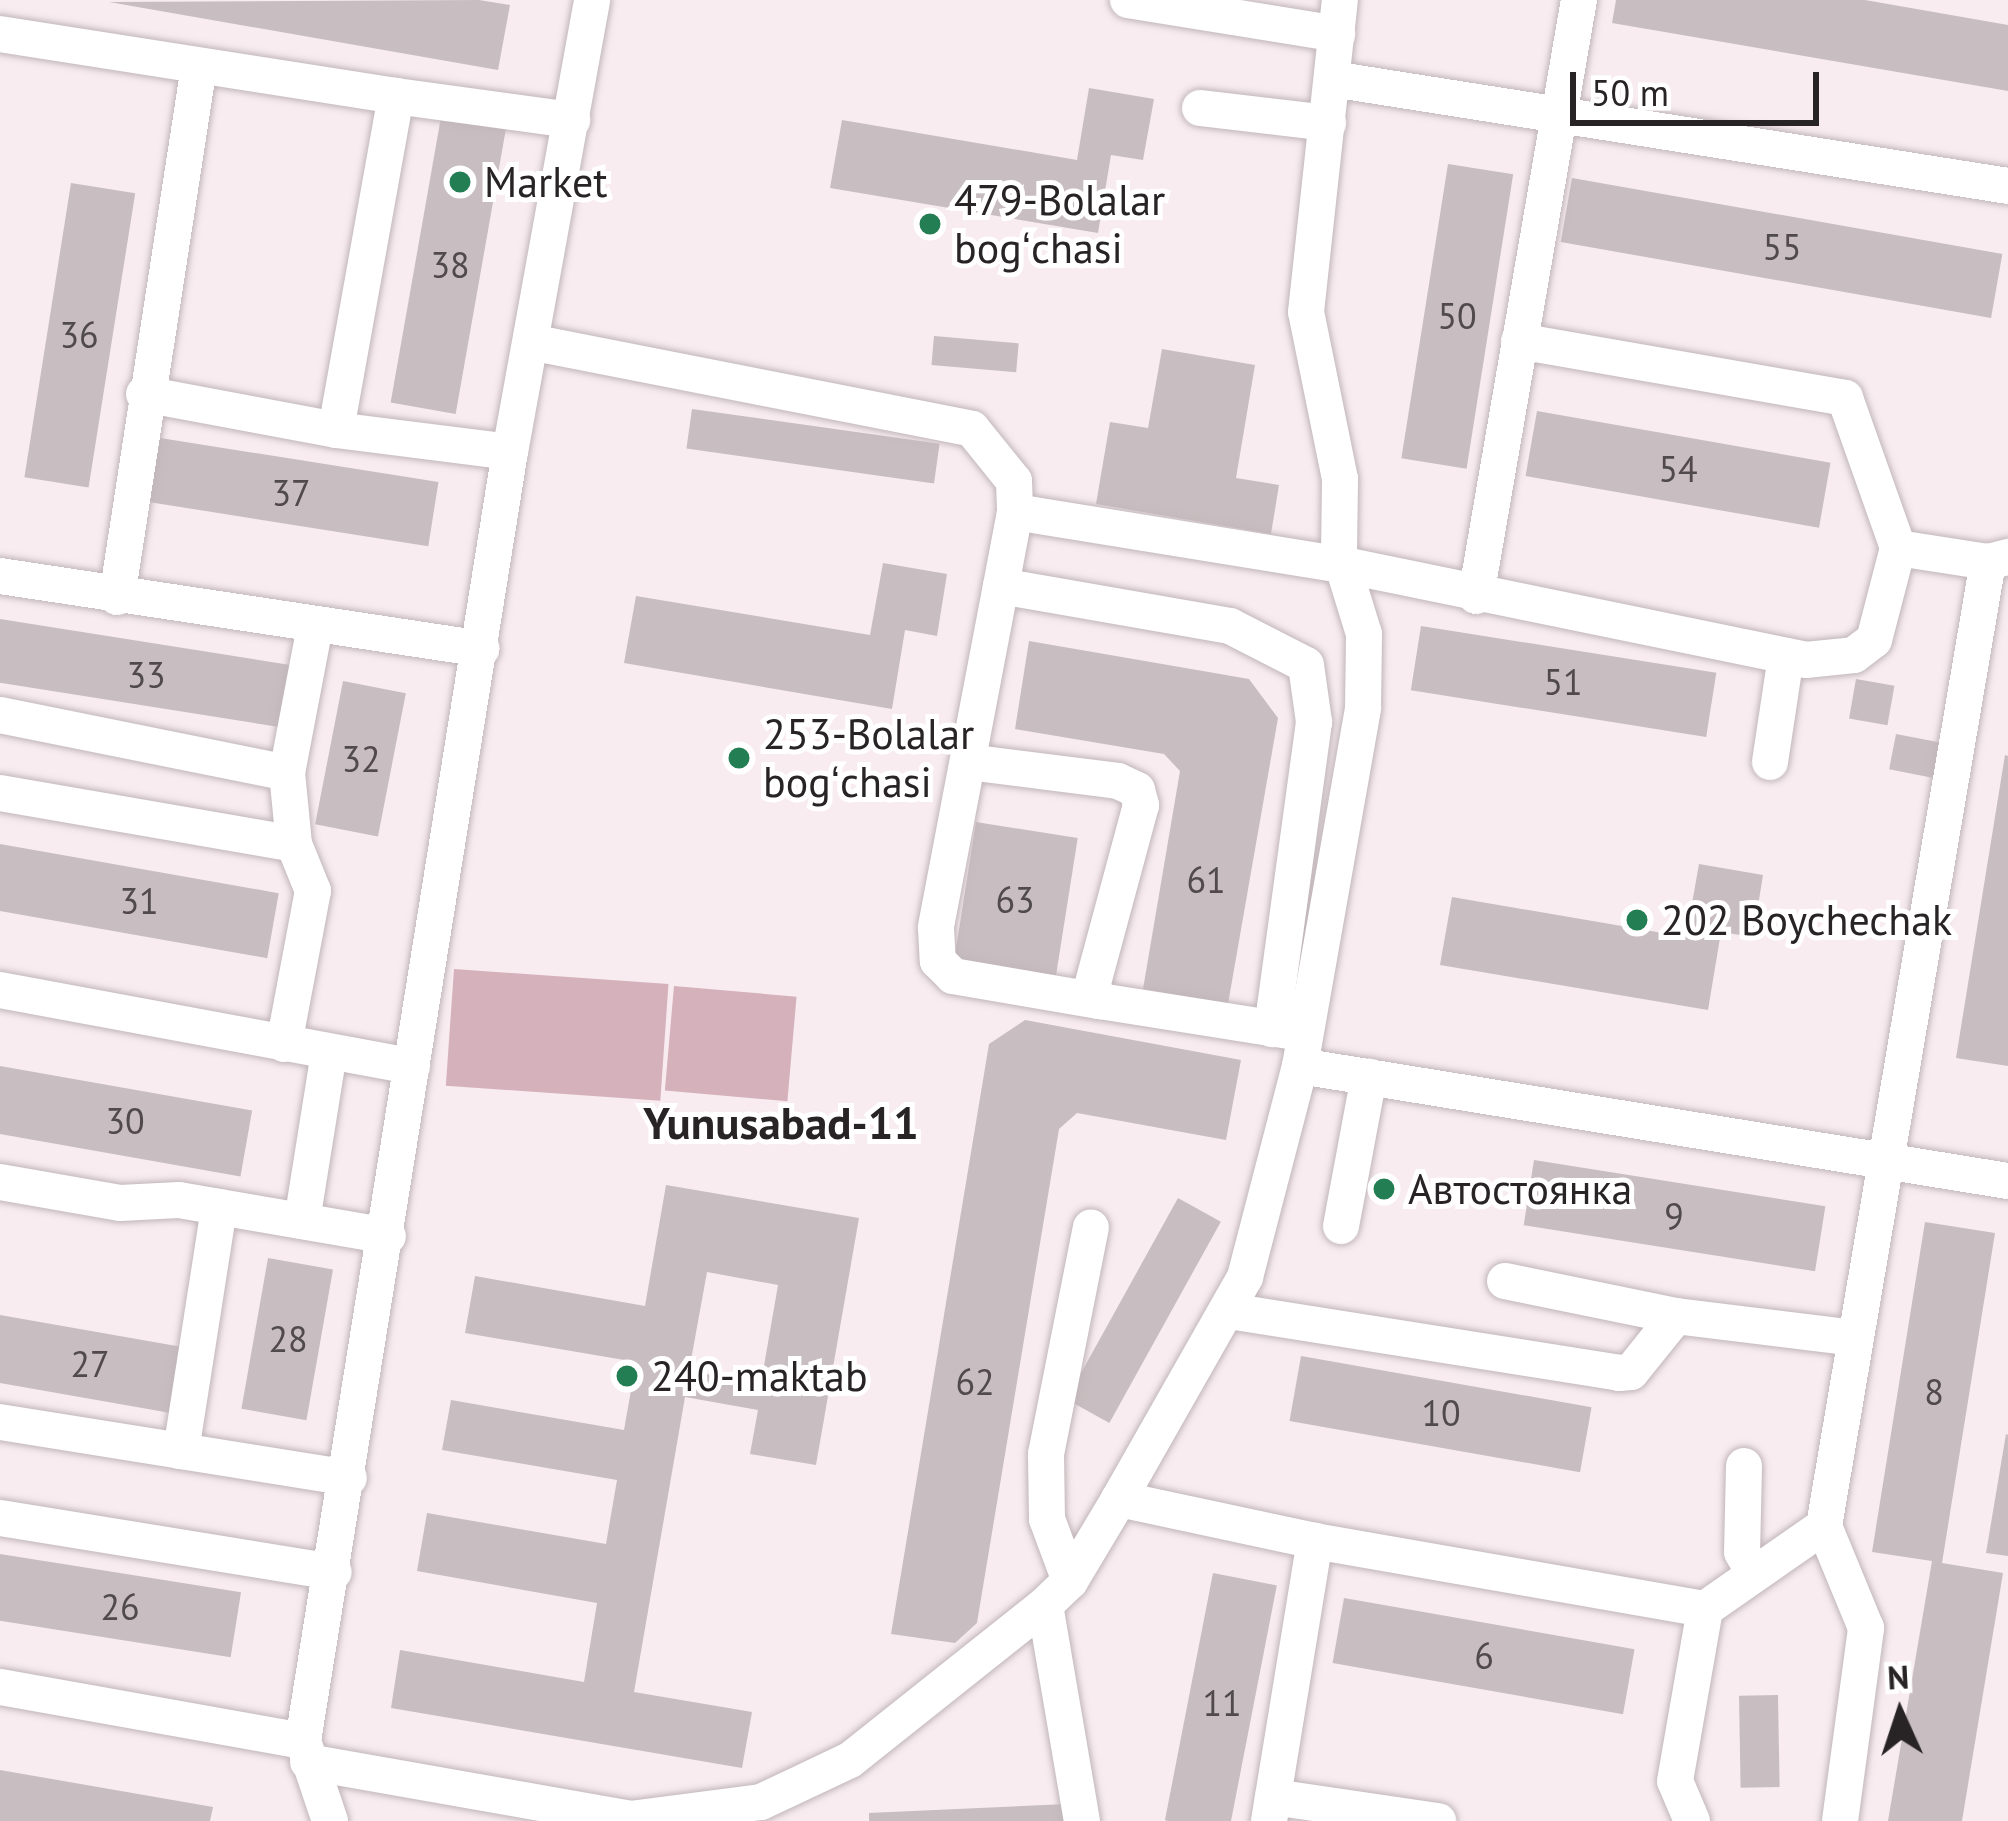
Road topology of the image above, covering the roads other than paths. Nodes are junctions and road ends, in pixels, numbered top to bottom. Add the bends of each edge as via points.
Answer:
1 (592, 0) edge
2 (1128, 0) edge
3 (1579, 0) edge
4 (1339, 17) edge
5 (0, 34) edge
6 (199, 66) junction
7 (1332, 80) junction
8 (396, 96) junction
9 (1200, 108) dead end
10 (1559, 110) junction
11 (572, 120) junction
12 (1328, 123) junction
13 (2008, 186) edge
14 (1519, 341) junction
15 (535, 343) junction
16 (144, 394) junction
17 (337, 430) junction
18 (510, 452) junction
19 (1015, 512) junction
20 (1898, 548) junction
21 (1998, 560) edge
22 (1344, 565) junction
23 (0, 575) edge
24 (1001, 586) junction
25 (1476, 596) junction
26 (117, 597) junction
27 (315, 626) junction
28 (482, 649) junction
29 (1786, 656) junction
30 (0, 716) edge
31 (968, 762) junction
32 (1770, 762) dead end
33 (287, 772) junction
34 (0, 794) edge
35 (294, 844) junction
36 (0, 990) edge
37 (1100, 1001) junction
38 (1293, 1043) junction
39 (284, 1044) junction
40 (329, 1052) junction
41 (412, 1066) junction
42 (1369, 1077) junction
43 (1887, 1162) junction
44 (2008, 1181) edge
45 (0, 1182) edge
46 (219, 1208) junction
47 (302, 1221) junction
48 (1341, 1226) dead end
49 (1091, 1227) dead end
50 (388, 1236) junction
51 (1505, 1281) dead end
52 (1229, 1310) junction
53 (1676, 1316) junction
54 (1855, 1338) junction
55 (0, 1422) edge
56 (181, 1451) junction
57 (1744, 1466) dead end
58 (349, 1478) junction
59 (1119, 1499) junction
60 (0, 1518) edge
61 (1824, 1526) junction
62 (1315, 1541) junction
63 (334, 1572) junction
64 (1753, 1572) junction
65 (1057, 1593) junction
66 (1705, 1609) junction
67 (0, 1687) edge
68 (306, 1752) junction
69 (1271, 1809) edge
70 (331, 1821) edge
71 (1082, 1821) edge
72 (1438, 1821) edge
73 (1692, 1821) edge
74 (1840, 1821) edge

1 - 11 street
2 - 4 street
3 - 10 street
4 - 7 street
5 - 6 street
6 - 8 street
6 - 16 street
7 - 10 street
7 - 12 street
8 - 11 street
8 - 17 street
9 - 12 street
10 - 13 street
10 - 14 street
11 - 15 street
12 - 22 street via 1306,312 1340,479
14 - 20 street via 1845,398
14 - 25 street
15 - 18 street
15 - 19 street via 972,429 1014,481
16 - 17 street
16 - 26 street
17 - 18 street
18 - 28 street
19 - 22 street
19 - 24 street
20 - 21 street
20 - 29 street via 1874,640 1830,661
21 - 43 street
22 - 25 street
22 - 38 street via 1366,672
23 - 26 street
24 - 31 street
24 - 38 street via 1230,626 1306,665 1314,722
25 - 29 street
26 - 27 street
27 - 28 street
27 - 33 street
28 - 41 street
29 - 32 street
30 - 33 street
31 - 37 street via 936,928 938,961 953,976
31 - 37 street via 1137,790 1141,805 1093,986
33 - 35 street
34 - 35 street
35 - 39 street via 313,891
36 - 39 street
37 - 38 street
38 - 42 street
38 - 52 street via 1245,1277
39 - 40 street
40 - 41 street
40 - 47 street
41 - 50 street
42 - 43 street
42 - 48 street
43 - 44 street
43 - 54 street
45 - 46 street via 120,1203
46 - 47 street
46 - 56 street
47 - 50 street
49 - 65 street via 1046,1454
50 - 58 street
51 - 53 street
52 - 53 street via 1619,1373 1631,1372
52 - 59 street
53 - 54 street
54 - 61 street
55 - 56 street
56 - 58 street
57 - 64 street via 1742,1552
58 - 63 street
59 - 62 street
59 - 65 street
60 - 63 street
61 - 64 street
61 - 74 street via 1866,1628
62 - 66 street
62 - 69 street
63 - 68 street
64 - 66 street
65 - 68 street via 850,1760 787,1793 733,1809 630,1819
65 - 71 street
66 - 73 street via 1675,1781
67 - 68 street
68 - 70 street
69 - 72 street

